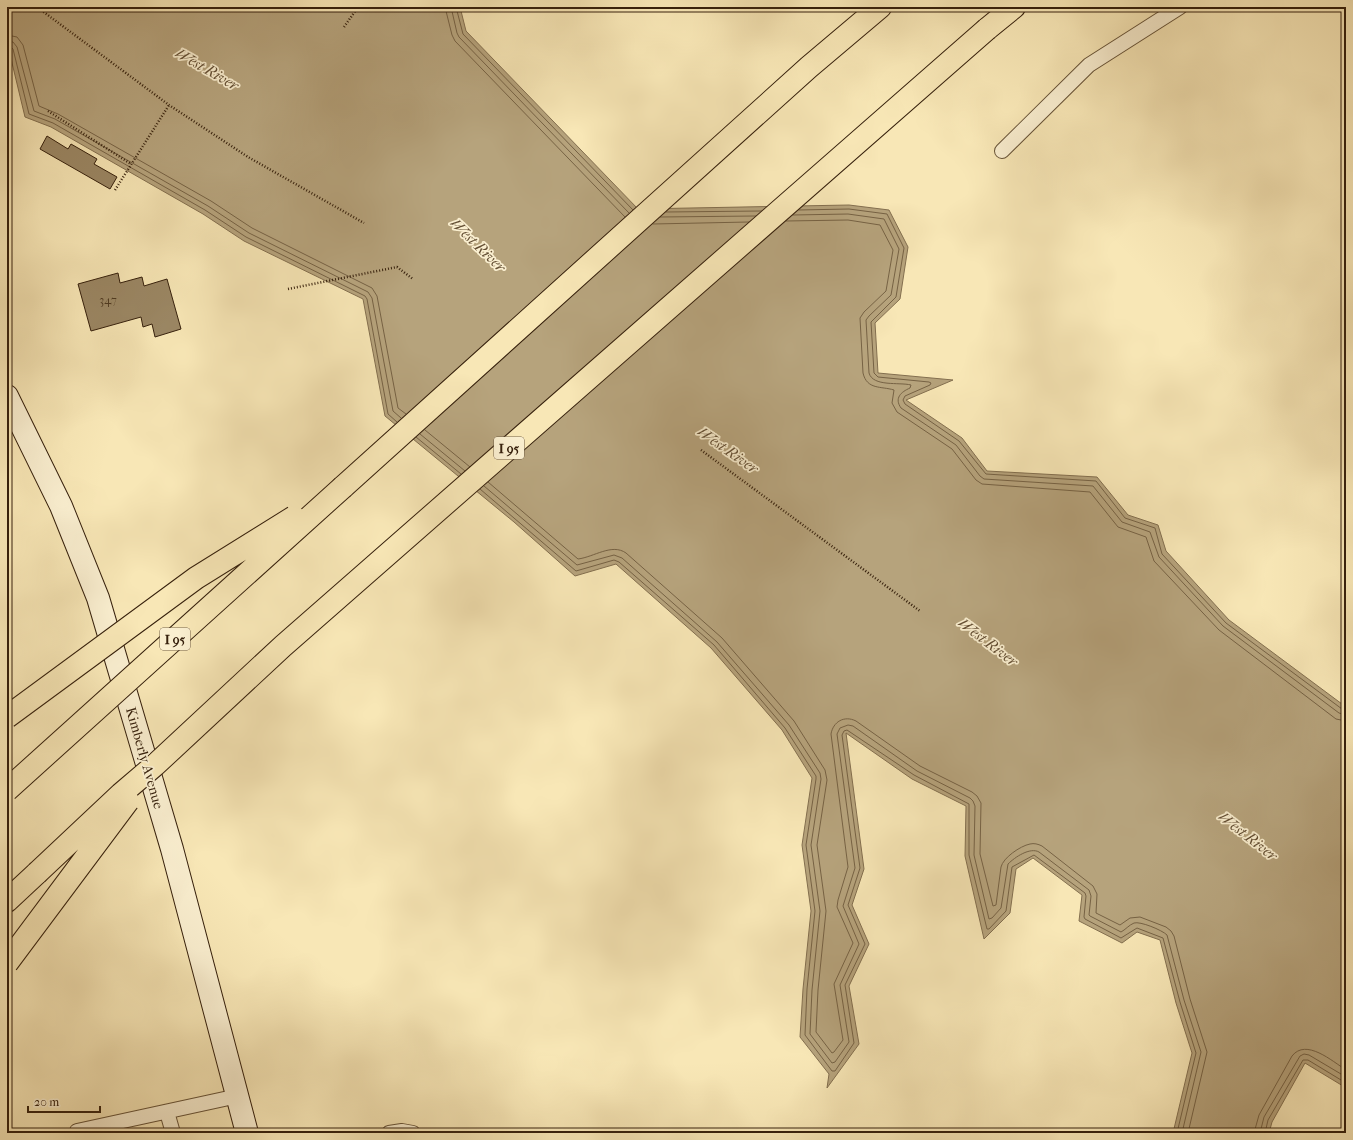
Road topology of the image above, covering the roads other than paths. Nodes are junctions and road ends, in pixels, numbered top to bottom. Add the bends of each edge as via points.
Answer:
1 (880, 7) edge
2 (1014, 7) edge
3 (1180, 7) edge
4 (1002, 150) dead end
5 (7, 396) edge
6 (343, 487) junction
7 (7, 717) edge
8 (155, 765) junction
9 (7, 790) edge
10 (7, 901) edge
11 (7, 963) edge
12 (238, 1096) junction
13 (167, 1112) junction
14 (77, 1133) edge
15 (173, 1133) edge
16 (247, 1133) edge
17 (389, 1133) edge
18 (413, 1133) edge

1 - 6 highway, I 95 via 809,67
2 - 8 highway, I 95, bridge via 289,640
3 - 4 lane via 1089,66
5 - 12 main road, Kimberly Avenue via 61,506 98,598 172,849
6 - 7 highway, bridge via 196,578
6 - 9 highway, I 95, bridge
8 - 10 highway, I 95, bridge
8 - 11 highway, bridge
12 - 13 lane
12 - 16 main road, Kimberly Avenue
13 - 14 lane
13 - 15 lane
17 - 18 lane

